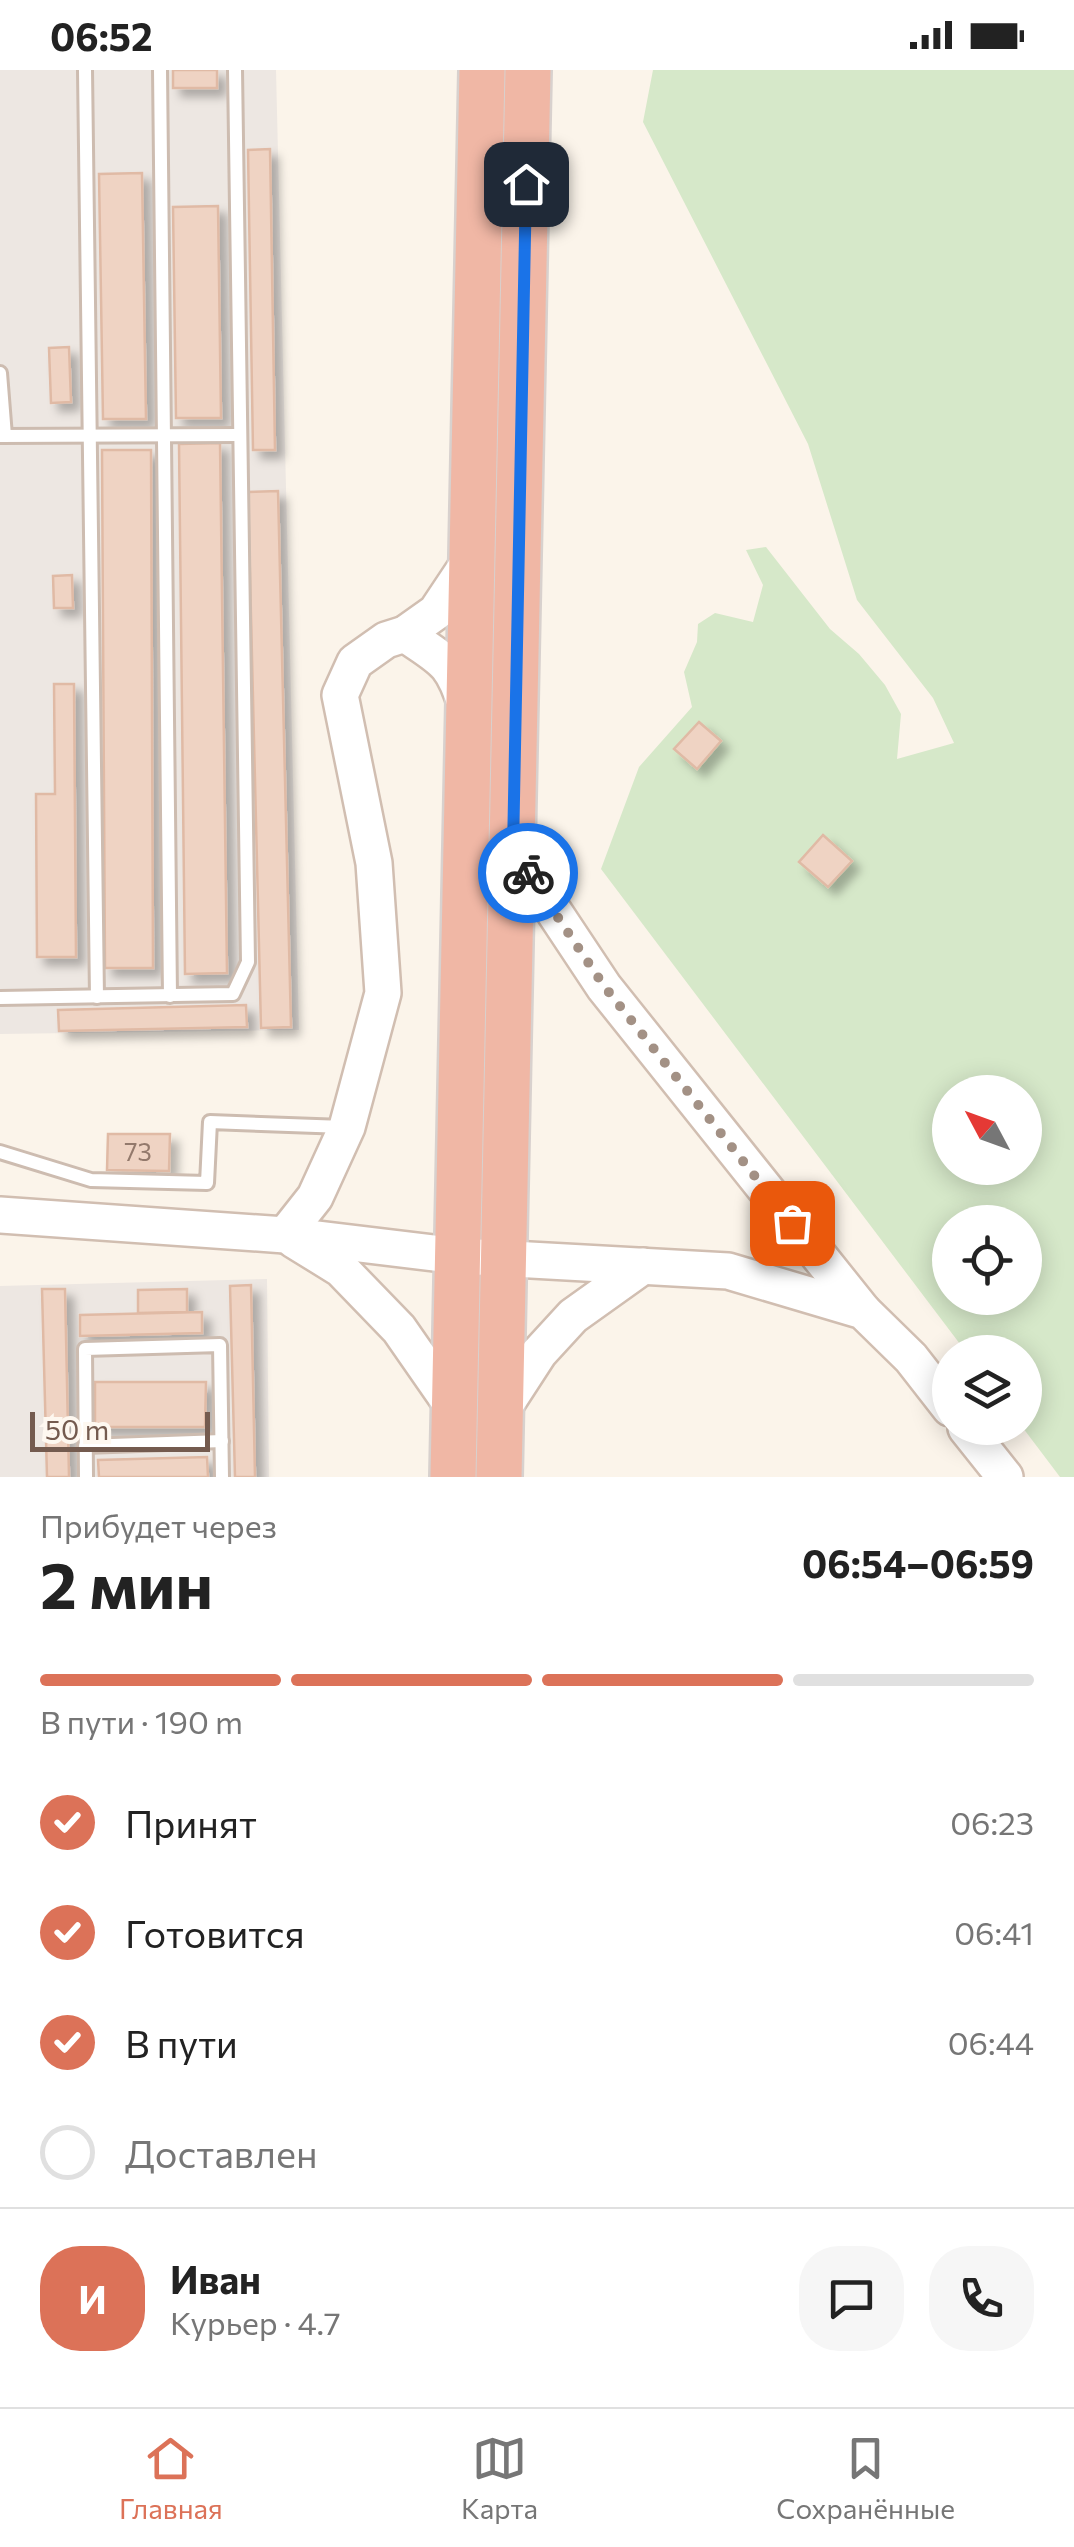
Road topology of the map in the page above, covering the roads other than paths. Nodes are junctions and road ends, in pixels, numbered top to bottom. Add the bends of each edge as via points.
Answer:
1 (85, 70) edge
2 (160, 70) edge
3 (235, 70) edge
4 (482, 70) edge
5 (528, 70) edge
6 (0, 374) edge
7 (240, 434) junction
8 (163, 435) junction
9 (3, 436) edge
10 (90, 436) junction
11 (474, 555) junction
12 (405, 634) junction
13 (470, 720) junction
14 (513, 850) junction
15 (170, 996) junction
16 (96, 997) junction
17 (0, 998) edge
18 (347, 1127) junction
19 (0, 1152) edge
20 (0, 1215) edge
21 (285, 1234) junction
22 (460, 1256) junction
23 (505, 1258) junction
24 (643, 1266) junction
25 (863, 1312) junction
26 (932, 1385) edge
27 (502, 1410) junction
28 (456, 1411) junction
29 (222, 1441) junction
30 (980, 1445) edge
31 (86, 1446) junction
32 (86, 1477) edge
33 (222, 1477) edge
34 (453, 1477) edge
35 (498, 1477) edge
36 (1005, 1477) edge

1 - 10 lane
2 - 8 lane
3 - 7 lane
4 - 11 highway
5 - 14 highway
6 - 9 lane
7 - 8 lane
7 - 15 lane via 248,962 233,994
8 - 10 lane
8 - 15 lane
9 - 10 lane
10 - 16 lane
11 - 12 street via 436,612
11 - 13 highway
12 - 13 street via 456,673
12 - 18 street via 354,662 340,694 374,863 383,993
13 - 22 highway
14 - 23 highway
14 - 25 street via 604,986
15 - 16 lane
16 - 17 lane
18 - 19 lane via 210,1122 206,1184 91,1180
18 - 21 street via 315,1197
20 - 21 street
21 - 22 street
21 - 28 street via 341,1269 398,1330
22 - 23 street
22 - 28 highway
23 - 24 street
23 - 27 highway
24 - 25 street via 728,1271
24 - 27 street via 573,1316
25 - 26 street
27 - 35 highway
28 - 34 highway
29 - 31 lane
29 - 31 lane via 220,1345 104,1348 85,1349
29 - 33 lane
30 - 36 street
31 - 32 lane

